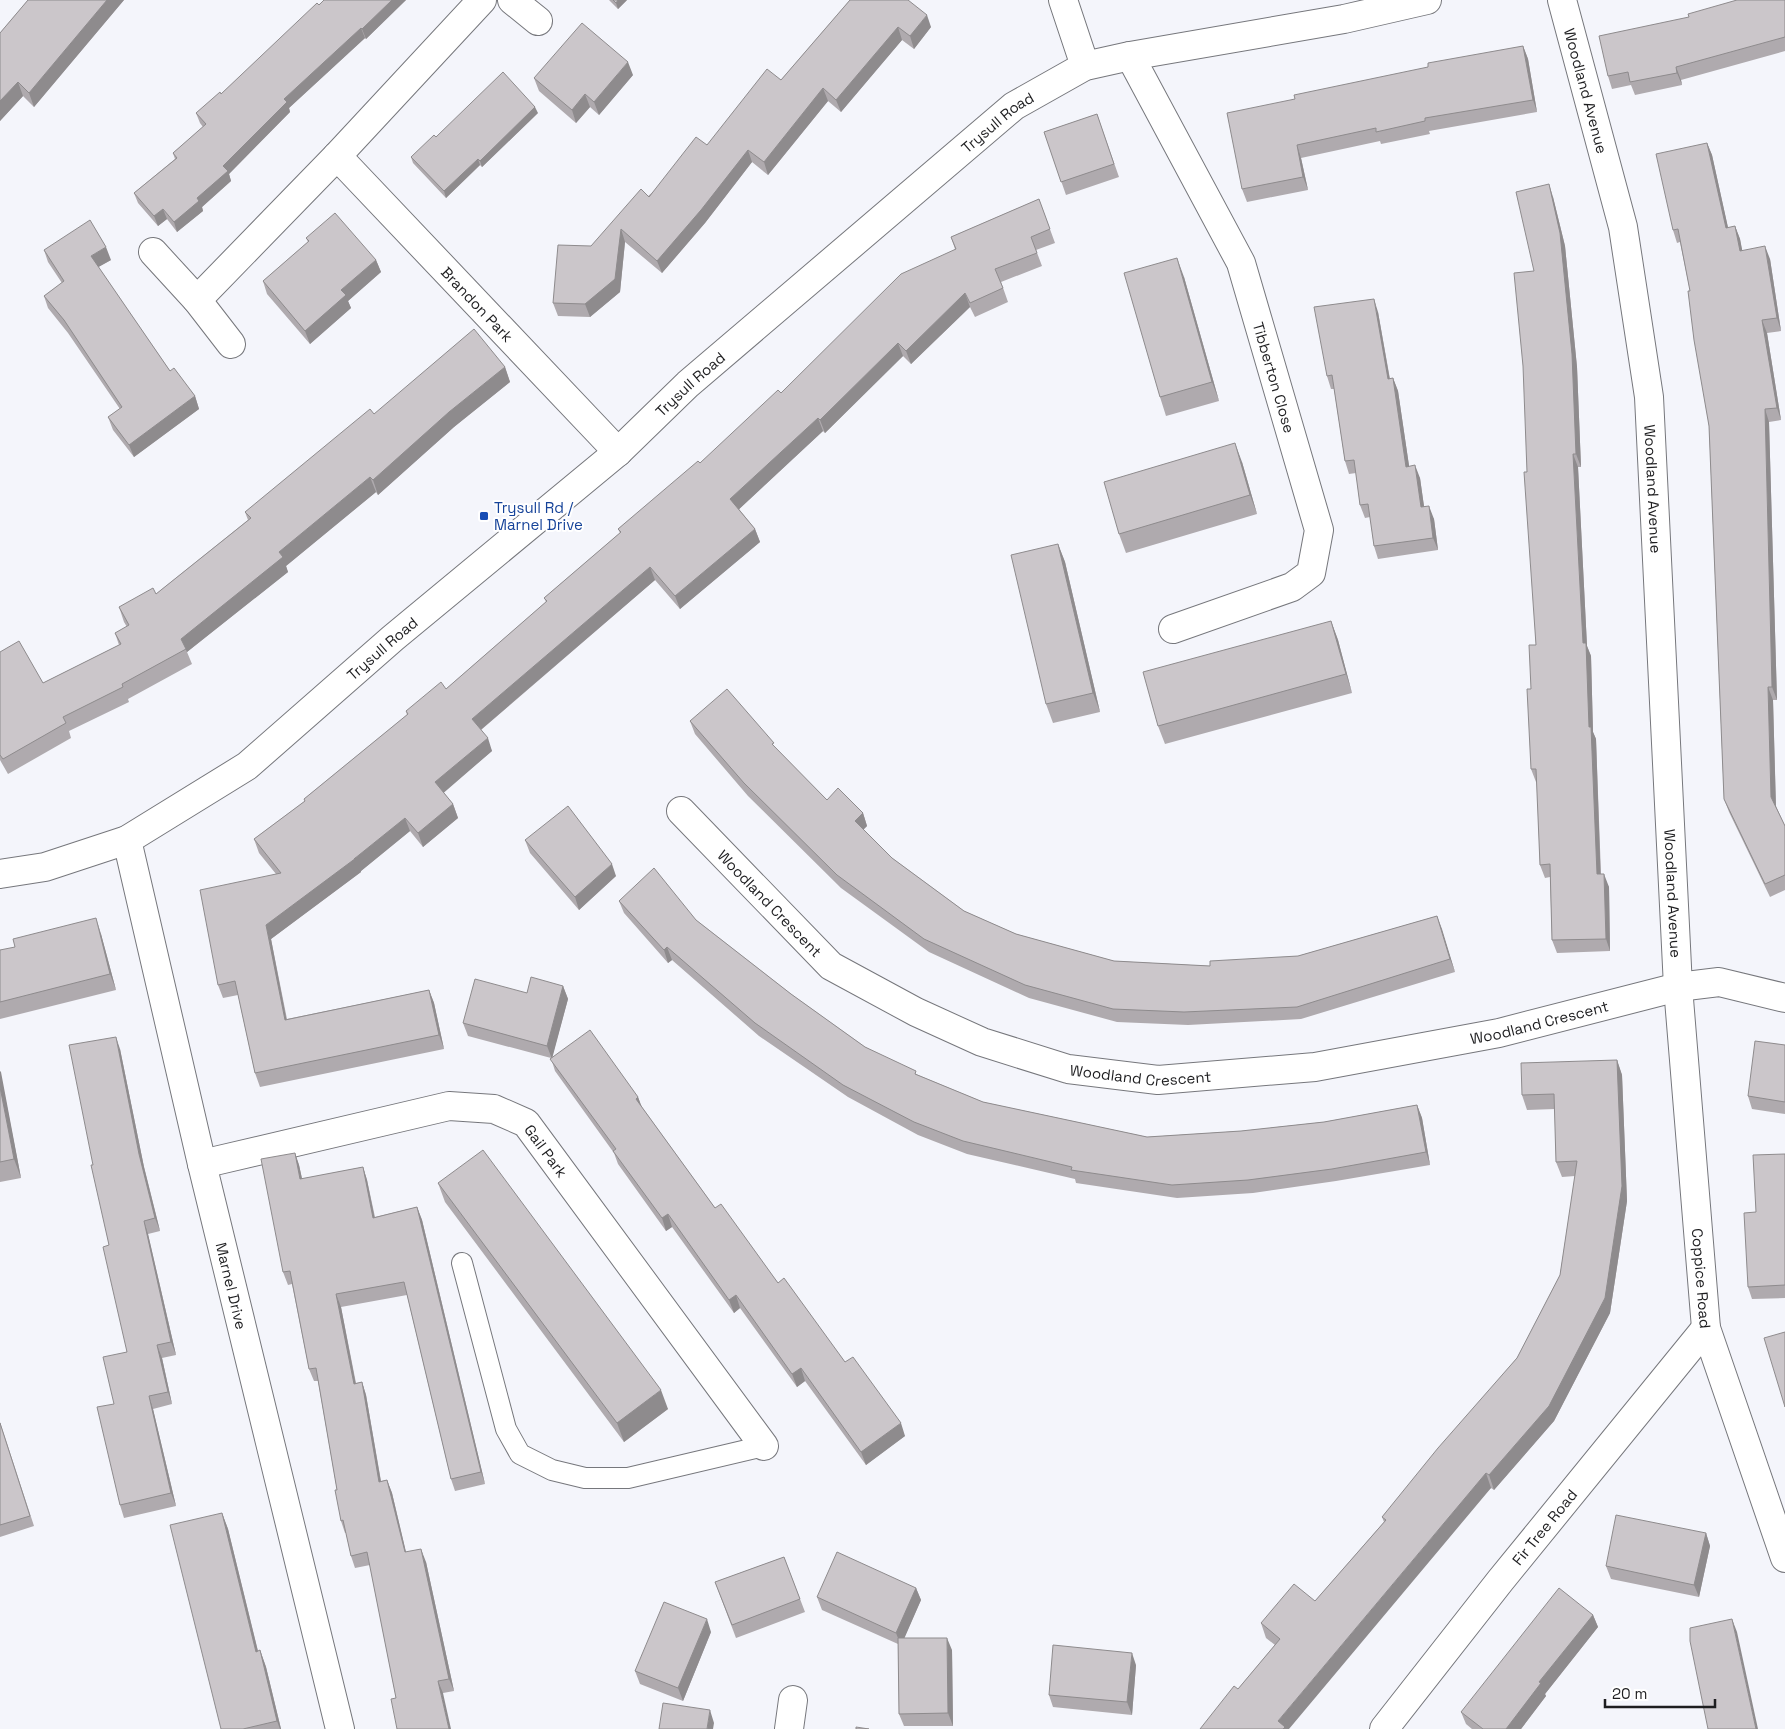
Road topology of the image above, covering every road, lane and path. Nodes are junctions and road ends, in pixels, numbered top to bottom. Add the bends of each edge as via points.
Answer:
1 (482, 0) edge
2 (512, 0) edge
3 (1063, 0) edge
4 (1427, 0) edge
5 (1562, 0) edge
6 (538, 21) dead end
7 (1130, 56) junction
8 (1085, 66) junction
9 (337, 156) junction
10 (153, 252) dead end
11 (197, 300) junction
12 (231, 344) dead end
13 (618, 452) junction
14 (1173, 629) dead end
15 (681, 811) dead end
16 (127, 840) junction
17 (0, 874) edge
18 (1678, 986) junction
19 (1785, 998) edge
20 (202, 1164) junction
21 (462, 1262) dead end
22 (1706, 1328) junction
23 (764, 1446) joint
24 (1785, 1558) edge
25 (793, 1700) dead end
26 (340, 1729) edge
27 (789, 1729) edge
28 (1384, 1729) edge

1 - 9 street
2 - 6 street
3 - 8 street
4 - 7 street, Trysull Road via 1344,19
5 - 18 street, Woodland Avenue via 1623,227 1649,397
7 - 8 street, Trysull Road
7 - 14 street, Tibberton Close via 1241,263 1319,530 1311,573 1292,587
8 - 13 street, Trysull Road via 1014,106 688,384
9 - 11 street
9 - 13 street, Brandon Park
10 - 11 street
11 - 12 street
13 - 16 street, Trysull Road via 394,638 247,766
15 - 18 street, Woodland Crescent via 832,966 916,1012 982,1042 1068,1069 1158,1080 1315,1067 1499,1033
16 - 17 street, Trysull Road via 45,867
16 - 20 street, Marnel Drive
18 - 19 street, Woodland Crescent via 1719,982
18 - 22 street, Coppice Road
20 - 23 street, Gail Park via 448,1106 494,1108 526,1123
20 - 26 street, Marnel Drive
21 - 23 lane via 506,1429 520,1454 552,1470 585,1478 628,1478
22 - 24 street, Coppice Road
22 - 28 street, Fir Tree Road
25 - 27 street

